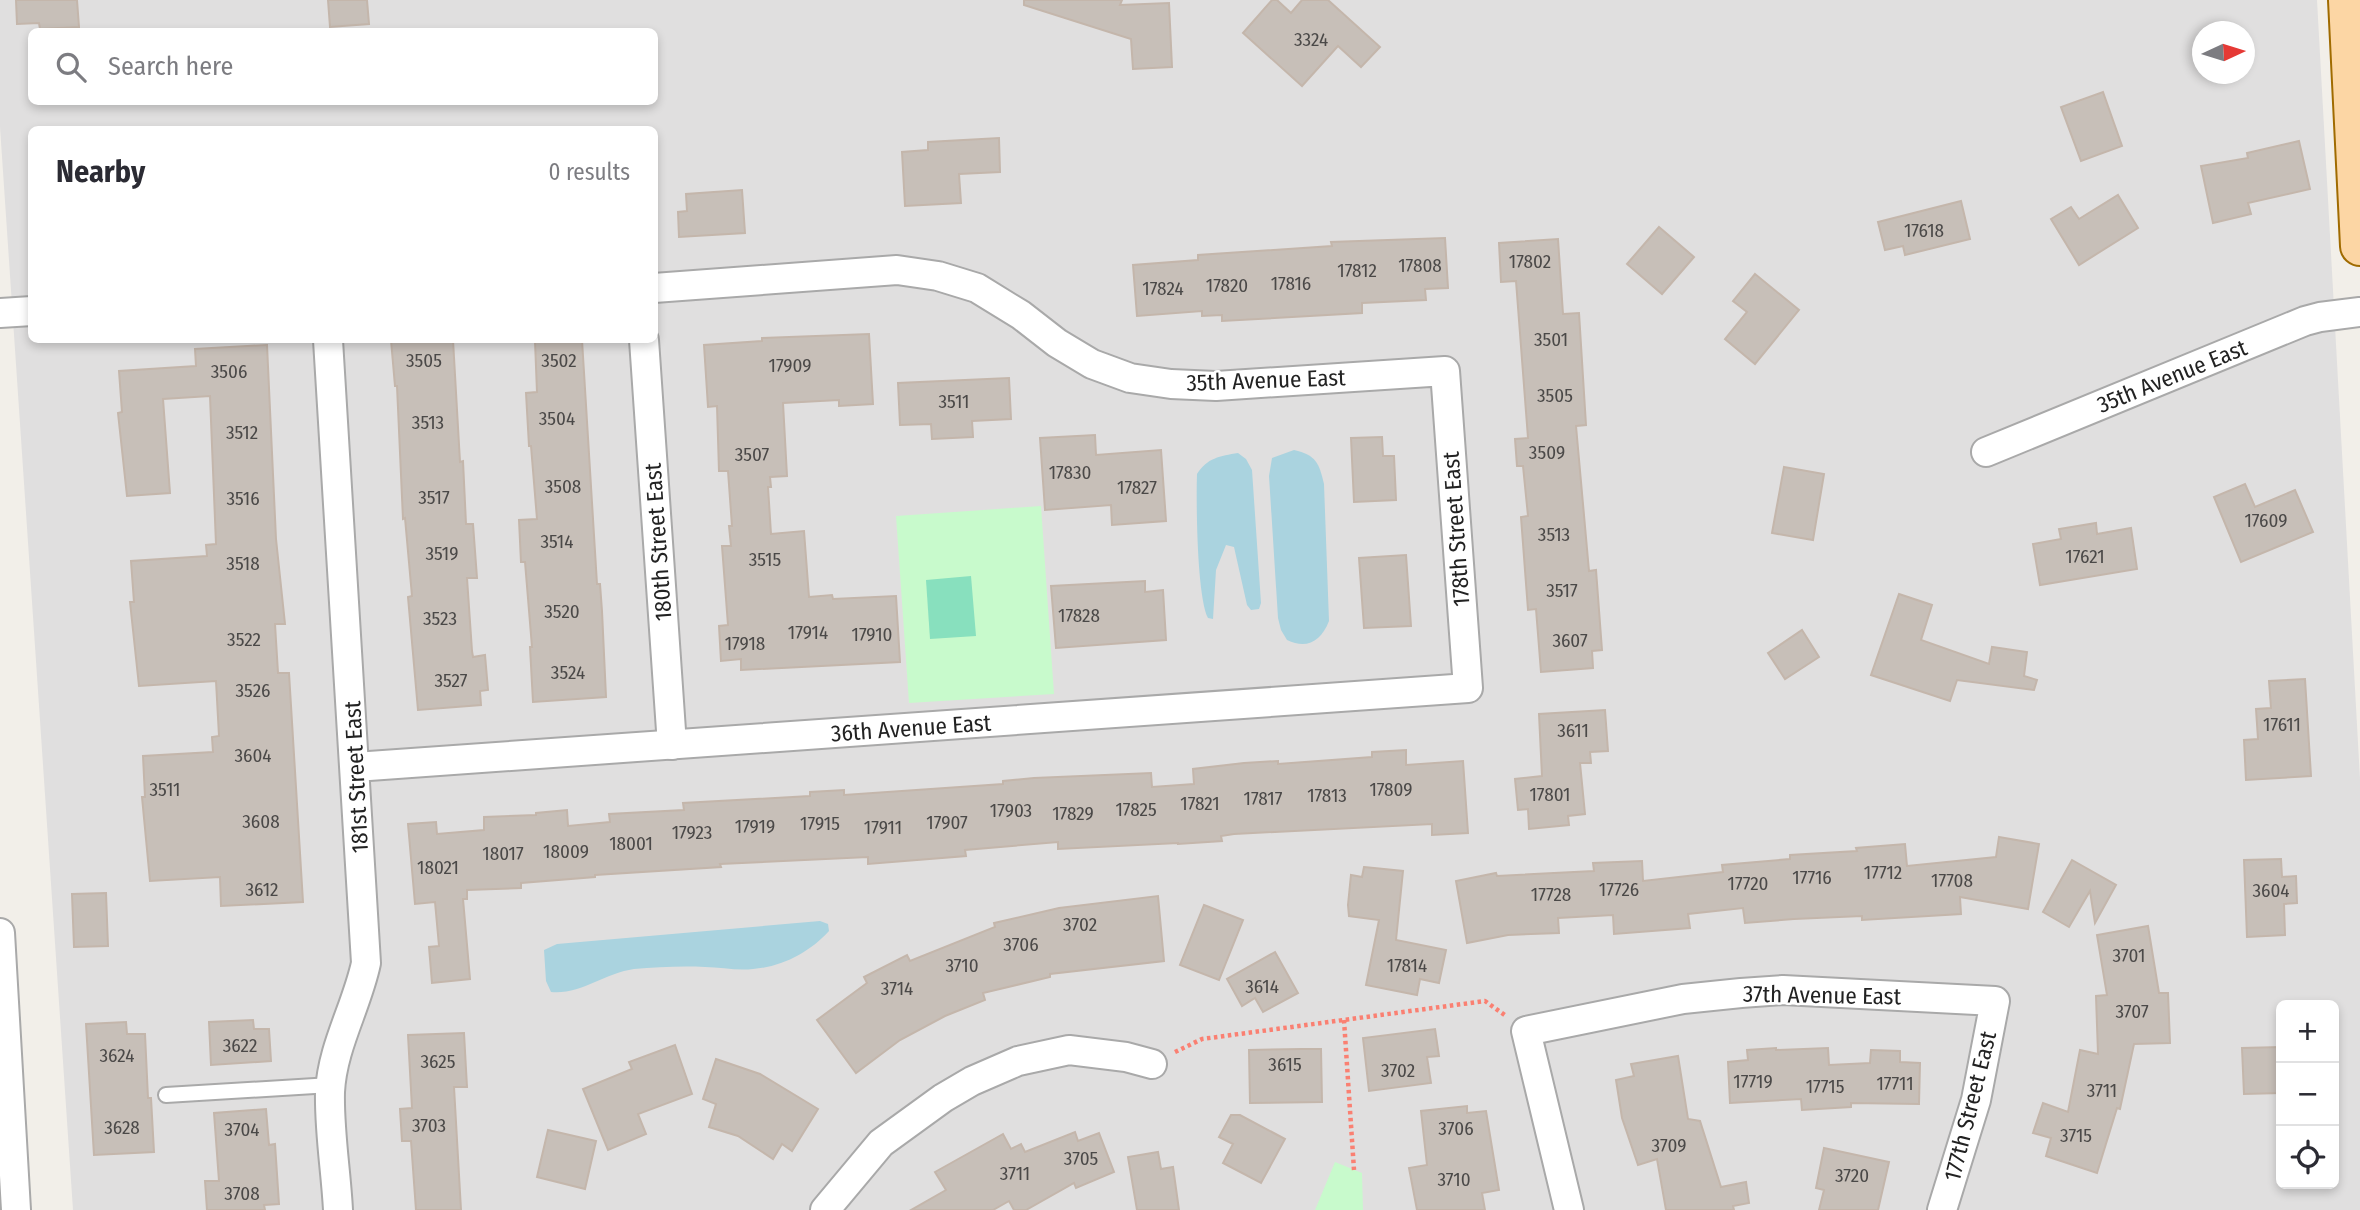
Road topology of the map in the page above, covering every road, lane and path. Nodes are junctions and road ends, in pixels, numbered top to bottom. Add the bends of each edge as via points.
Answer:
1 (2347, 0) edge
2 (2360, 246) edge
3 (658, 288) edge
4 (28, 311) edge
5 (2360, 312) edge
6 (0, 313) edge
7 (328, 343) edge
8 (644, 343) edge
9 (1444, 371) joint
10 (1986, 452) dead end
11 (1468, 688) joint
12 (672, 745) junction
13 (355, 768) junction
14 (0, 933) edge
15 (1995, 1001) joint
16 (1344, 1020) junction
17 (1526, 1031) junction
18 (1152, 1064) joint
19 (331, 1085) junction
20 (166, 1095) dead end
21 (1354, 1170) dead end
22 (10, 1208) edge
23 (338, 1210) edge
24 (825, 1210) edge
25 (1569, 1210) edge
26 (1942, 1210) edge

1 - 2 main road
3 - 9 street, 35th Avenue East via 897,270 976,288 1092,364 1130,378 1216,386
4 - 6 street
5 - 10 street, 35th Avenue East via 2305,321
7 - 13 street, 181st Street East
8 - 12 street, 180th Street East
9 - 11 street, 178th Street East
11 - 12 street, 36th Avenue East
12 - 13 street, 36th Avenue East
13 - 19 street, 181st Street East via 366,963
14 - 22 street
15 - 17 street, 37th Avenue East via 1783,990 1683,999
15 - 26 street, 177th Street East via 1976,1100
16 - 17 path via 1485,1001
16 - 18 path via 1202,1039
16 - 21 path
17 - 25 street
18 - 24 street via 1069,1050 1018,1060 943,1098 881,1143
19 - 20 lane
19 - 23 street, 181st Street East

